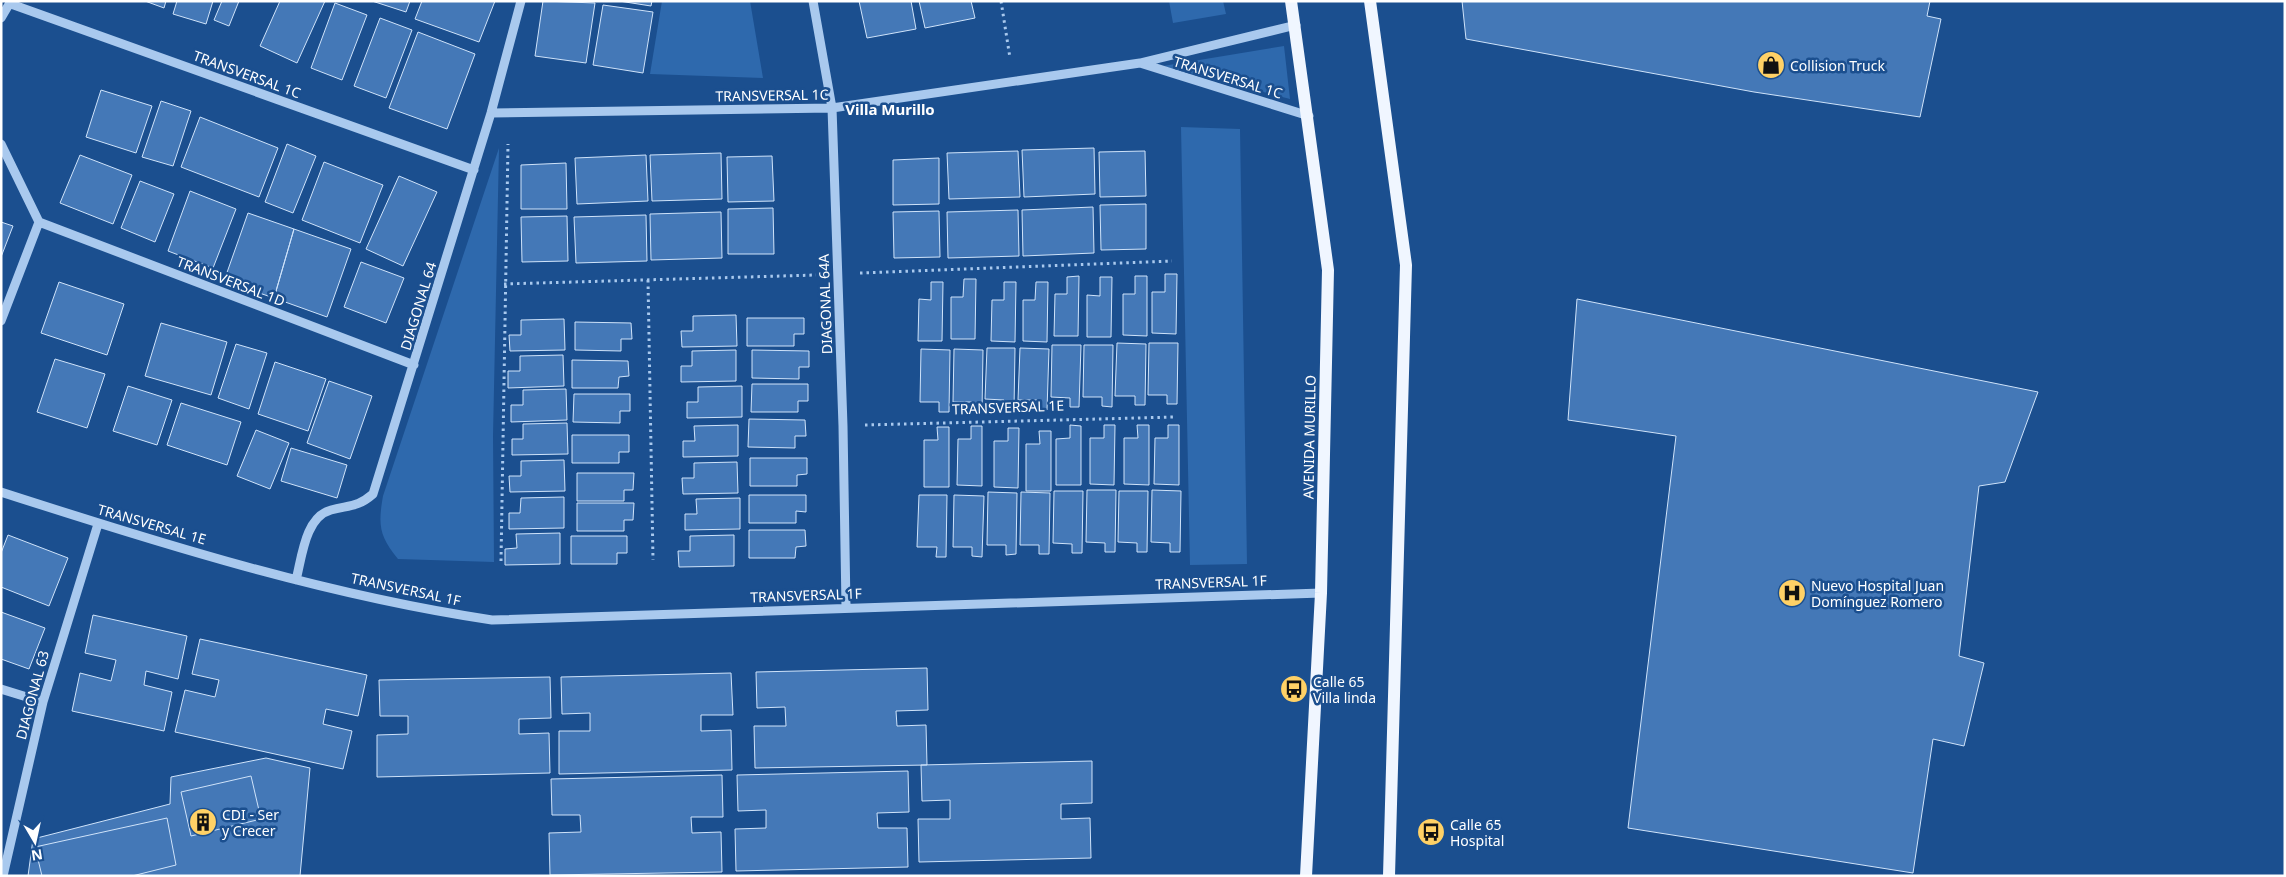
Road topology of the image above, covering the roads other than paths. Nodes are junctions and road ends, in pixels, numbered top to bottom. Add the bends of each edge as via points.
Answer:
1 (521, 1) edge
2 (813, 1) edge
3 (1291, 1) edge
4 (1370, 1) edge
5 (11, 2) edge
6 (1, 18) edge
7 (1296, 25) junction
8 (1140, 63) junction
9 (832, 108) junction
10 (491, 113) junction
11 (1309, 116) junction
12 (1, 144) edge
13 (474, 170) junction
14 (39, 222) junction
15 (1, 321) edge
16 (414, 365) junction
17 (1, 492) edge
18 (98, 524) junction
19 (296, 580) junction
20 (1321, 593) junction
21 (846, 607) junction
22 (1, 689) edge
23 (43, 702) junction
24 (3, 876) edge
25 (1306, 876) edge
26 (1389, 876) edge

1 - 10 street, DIAGONAL 64
2 - 9 street, DIAGONAL 64A
3 - 7 main road, AVENIDA MURILLO
4 - 26 main road via 1406,265
5 - 6 street
5 - 13 street, TRANSVERSAL 1C
7 - 8 street, TRANSVERSAL 1C
7 - 11 main road, AVENIDA MURILLO
8 - 9 street, TRANSVERSAL 1C
8 - 11 street, TRANSVERSAL 1C
9 - 10 street, TRANSVERSAL 1C
9 - 21 street, DIAGONAL 64A
10 - 13 street, DIAGONAL 64
11 - 20 main road, AVENIDA MURILLO via 1328,270
12 - 14 street
13 - 16 street, DIAGONAL 64
14 - 15 street
14 - 16 street, TRANSVERSAL 1D
16 - 19 street, DIAGONAL 64 via 373,494 362,504 318,516 311,526
17 - 18 street, TRANSVERSAL 1E
18 - 19 street, TRANSVERSAL 1E
18 - 23 street, DIAGONAL 63
19 - 21 street, TRANSVERSAL 1F via 435,611 492,620
20 - 21 street, TRANSVERSAL 1F
20 - 25 main road, AVENIDA MURILLO
22 - 23 street
23 - 24 street, DIAGONAL 63

